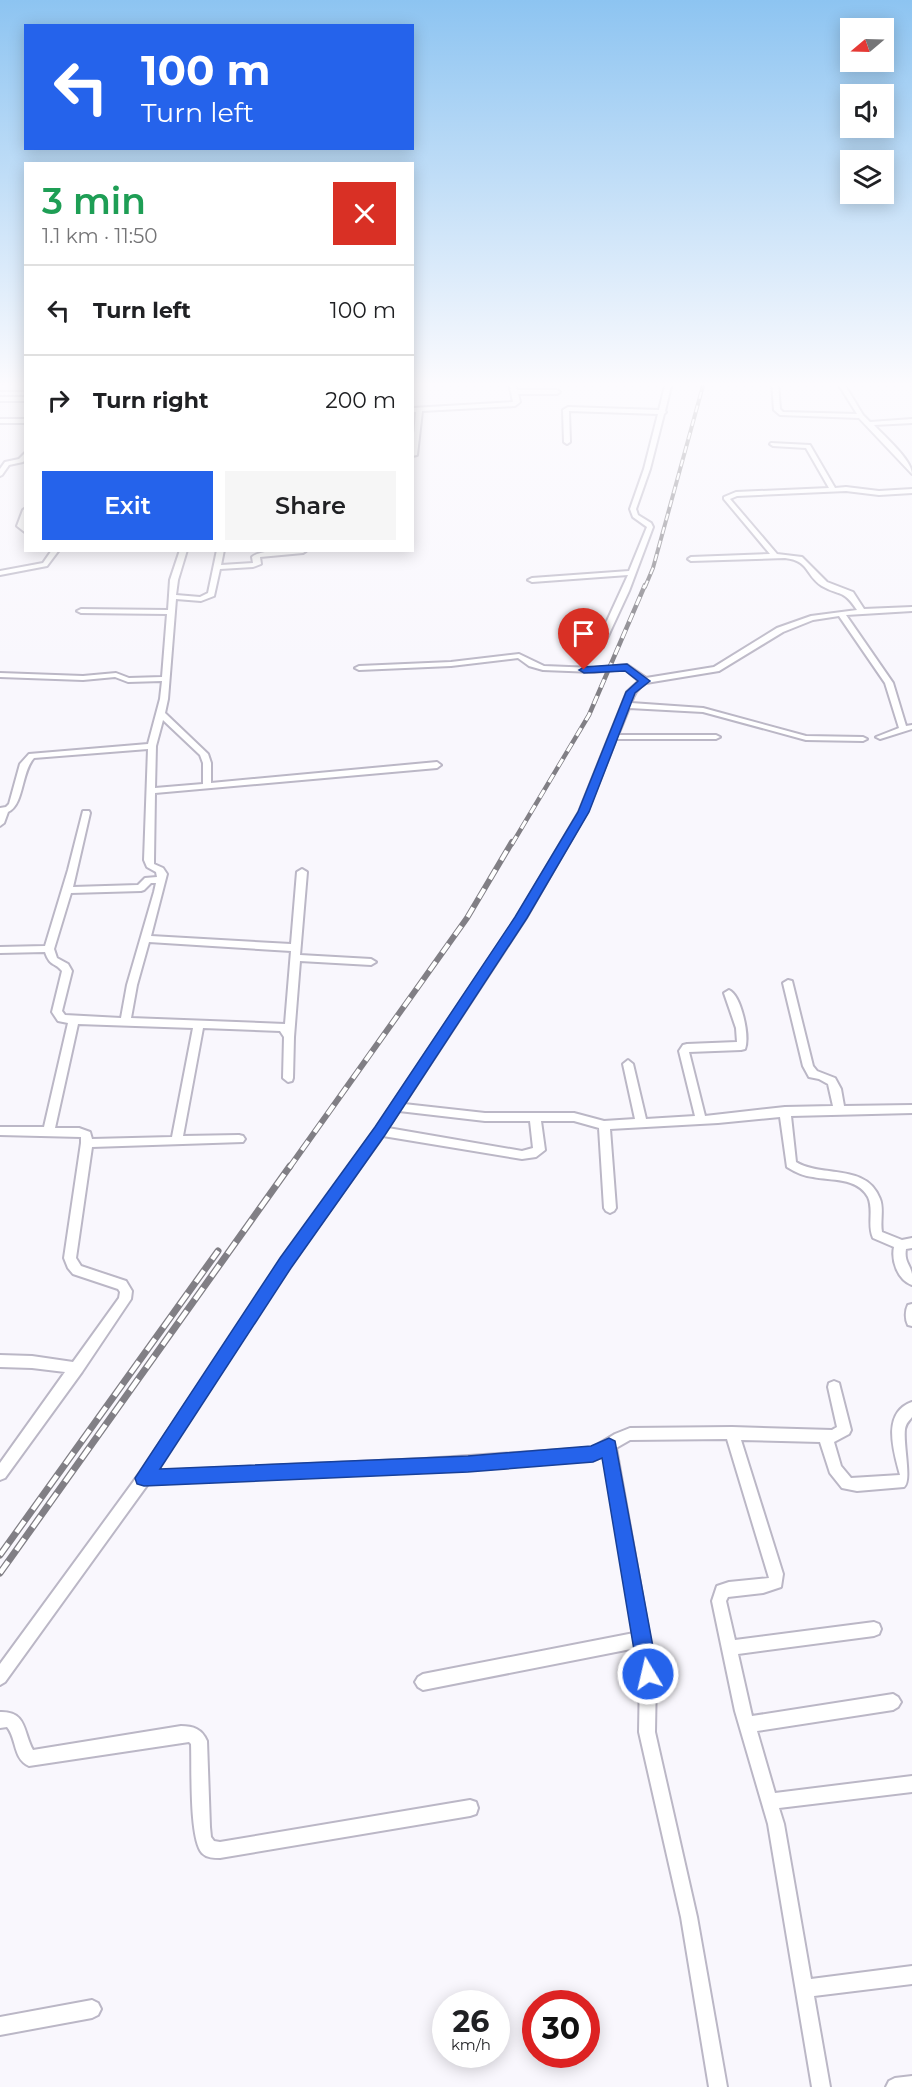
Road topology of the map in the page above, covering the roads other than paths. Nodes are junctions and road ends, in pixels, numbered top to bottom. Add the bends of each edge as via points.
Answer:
1 (643, 479) edge
2 (827, 479) edge
3 (833, 490) junction
4 (912, 491) edge
5 (24, 515) edge
6 (24, 529) edge
7 (55, 552) edge
8 (183, 552) edge
9 (221, 552) edge
10 (292, 552) edge
11 (775, 556) junction
12 (690, 559) dead end
13 (218, 567) junction
14 (0, 573) edge
15 (632, 573) junction
16 (532, 580) dead end
17 (172, 597) junction
18 (912, 609) edge
19 (81, 611) dead end
20 (171, 612) junction
21 (862, 612) junction
22 (841, 613) junction
23 (599, 647) dead end
24 (358, 668) dead end
25 (0, 675) edge
26 (165, 679) junction
27 (645, 681) junction
28 (626, 705) junction
29 (161, 714) junction
30 (907, 728) edge
31 (614, 737) junction
32 (716, 737) dead end
33 (880, 737) dead end
34 (863, 739) dead end
35 (152, 747) junction
36 (437, 765) dead end
37 (207, 785) junction
38 (151, 791) junction
39 (2, 811) edge
40 (86, 813) dead end
41 (0, 823) edge
42 (302, 872) dead end
43 (161, 880) junction
44 (68, 890) junction
45 (147, 939) junction
46 (49, 949) junction
47 (0, 950) edge
48 (296, 953) junction
49 (371, 962) dead end
50 (788, 983) dead end
51 (729, 993) dead end
52 (74, 1020) junction
53 (126, 1021) junction
54 (199, 1024) junction
55 (290, 1037) junction
56 (628, 1065) dead end
57 (288, 1078) dead end
58 (396, 1107) junction
59 (839, 1109) junction
60 (912, 1109) edge
61 (785, 1111) junction
62 (534, 1117) junction
63 (701, 1120) junction
64 (641, 1123) junction
65 (604, 1125) junction
66 (0, 1131) edge
67 (380, 1131) junction
68 (48, 1132) junction
69 (239, 1139) dead end
70 (177, 1141) junction
71 (87, 1143) junction
72 (610, 1208) dead end
73 (906, 1244) edge
74 (912, 1280) edge
75 (912, 1309) edge
76 (912, 1321) edge
77 (0, 1361) edge
78 (77, 1368) junction
79 (834, 1387) dead end
80 (912, 1408) edge
81 (906, 1420) edge
82 (732, 1433) junction
83 (825, 1435) junction
84 (609, 1446) junction
85 (0, 1474) edge
86 (144, 1478) junction
87 (874, 1629) dead end
88 (643, 1639) junction
89 (728, 1648) junction
90 (0, 1677) edge
91 (423, 1682) dead end
92 (893, 1702) dead end
93 (0, 1720) edge
94 (747, 1725) junction
95 (912, 1784) edge
96 (771, 1801) junction
97 (470, 1808) dead end
98 (912, 1975) edge
99 (804, 1989) junction
100 (92, 2009) dead end
101 (0, 2026) edge
102 (912, 2085) edge
103 (718, 2087) edge
104 (821, 2087) edge
105 (895, 2087) edge

1 - 15 street via 633,509 635,516 650,527
2 - 3 street
3 - 4 street
3 - 11 street via 736,494 726,498
5 - 6 street via 20,526
7 - 14 street via 45,565
8 - 17 street
9 - 13 street
10 - 13 street via 258,555 257,564 253,565
11 - 12 street
11 - 21 street via 803,560 824,584 850,594
13 - 17 street via 208,597
15 - 16 street
15 - 23 street
17 - 20 street
18 - 21 street
19 - 20 street
20 - 26 street
21 - 22 street
22 - 27 street via 796,622 716,669
22 - 30 street via 889,683
24 - 27 street via 519,656 543,668 627,667
25 - 26 street
26 - 29 street
27 - 28 street via 631,692
28 - 31 street
28 - 34 street via 703,710 806,738
29 - 35 street
29 - 37 street via 204,754
30 - 33 street
31 - 32 street
31 - 58 street via 566,844
35 - 38 street
35 - 39 street via 32,756 24,764 13,804
36 - 37 street
37 - 38 street
38 - 43 street via 148,860 160,870
39 - 41 street
40 - 44 street
42 - 48 street
43 - 44 street via 147,880 141,888
43 - 45 street
44 - 46 street
45 - 48 street
45 - 53 street via 128,1000
46 - 47 street
46 - 52 street via 53,960 67,971 57,1012 62,1018
48 - 49 street
48 - 55 street
50 - 59 street via 808,1066 813,1074 831,1079
51 - 63 street via 742,1035 741,1046 684,1051
52 - 53 street
52 - 68 street
53 - 54 street
54 - 55 street via 283,1027
54 - 70 street
55 - 57 street
56 - 64 street
58 - 62 street via 485,1117
58 - 67 street
59 - 60 street
59 - 61 street
61 - 63 street
61 - 73 street via 790,1164 800,1170 851,1178 867,1186 876,1202 877,1235
62 - 65 street via 574,1117
62 - 67 street via 539,1150 522,1155
63 - 64 street
64 - 65 street
65 - 72 street
66 - 68 street
67 - 86 street via 286,1263
68 - 71 street via 79,1132 86,1135
69 - 70 street
70 - 71 street
71 - 78 street via 70,1258 77,1270 122,1285 126,1291 125,1299
73 - 74 street via 898,1251 899,1262
75 - 76 street
77 - 78 street
78 - 85 street
79 - 83 street via 844,1431
80 - 81 street
81 - 83 street via 897,1428 907,1476 897,1483 847,1484 836,1469
82 - 83 street
82 - 84 street via 630,1434
82 - 89 street via 776,1582 722,1592 719,1601
84 - 86 street via 593,1454 468,1464
84 - 88 street
86 - 90 street
87 - 89 street
88 - 91 street
88 - 103 street via 648,1674 647,1732 689,1917
89 - 94 street
92 - 94 street
93 - 97 street via 14,1722 20,1730 23,1752 29,1758 192,1734 199,1741 203,1839 209,1849
94 - 96 street
95 - 96 street
96 - 99 street
98 - 99 street
99 - 104 street
100 - 101 street
102 - 105 street

